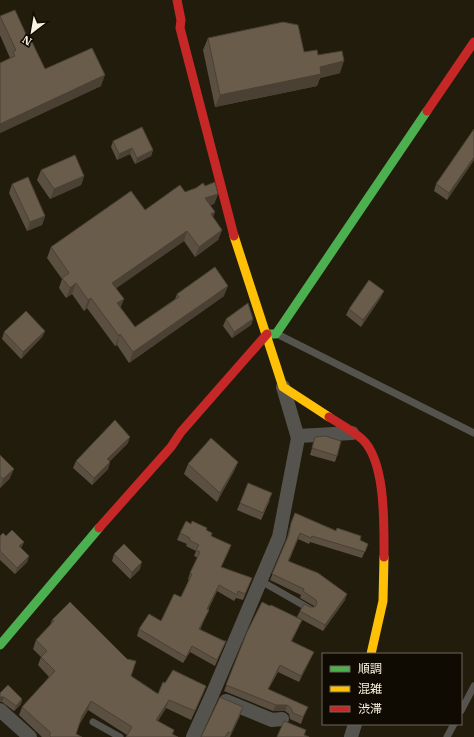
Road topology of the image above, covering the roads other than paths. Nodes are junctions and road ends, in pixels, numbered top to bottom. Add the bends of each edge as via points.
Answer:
1 (177, 0) edge
2 (474, 42) edge
3 (272, 334) junction
4 (283, 387) junction
5 (352, 433) junction
6 (474, 433) edge
7 (298, 436) junction
8 (261, 581) junction
9 (310, 609) edge
10 (0, 645) edge
11 (372, 653) edge
12 (474, 686) edge
13 (212, 695) junction
14 (462, 709) edge
15 (0, 710) edge
16 (282, 718) dead end
17 (93, 722) dead end
18 (355, 725) edge
19 (454, 725) edge
20 (30, 737) edge
21 (120, 737) edge
22 (193, 737) edge
23 (351, 737) edge
24 (448, 737) edge

1 - 3 street via 180,28 233,232
2 - 3 street
3 - 4 street
3 - 6 lane
3 - 10 street via 181,432
4 - 5 street
4 - 7 street
5 - 7 street
5 - 11 street via 362,438 372,450 378,466 380,483 384,536 383,601
7 - 8 street via 279,536
8 - 9 lane
8 - 13 street
12 - 14 lane
13 - 16 street via 272,720
13 - 22 street
15 - 20 street
17 - 21 lane
18 - 23 street
19 - 24 lane

